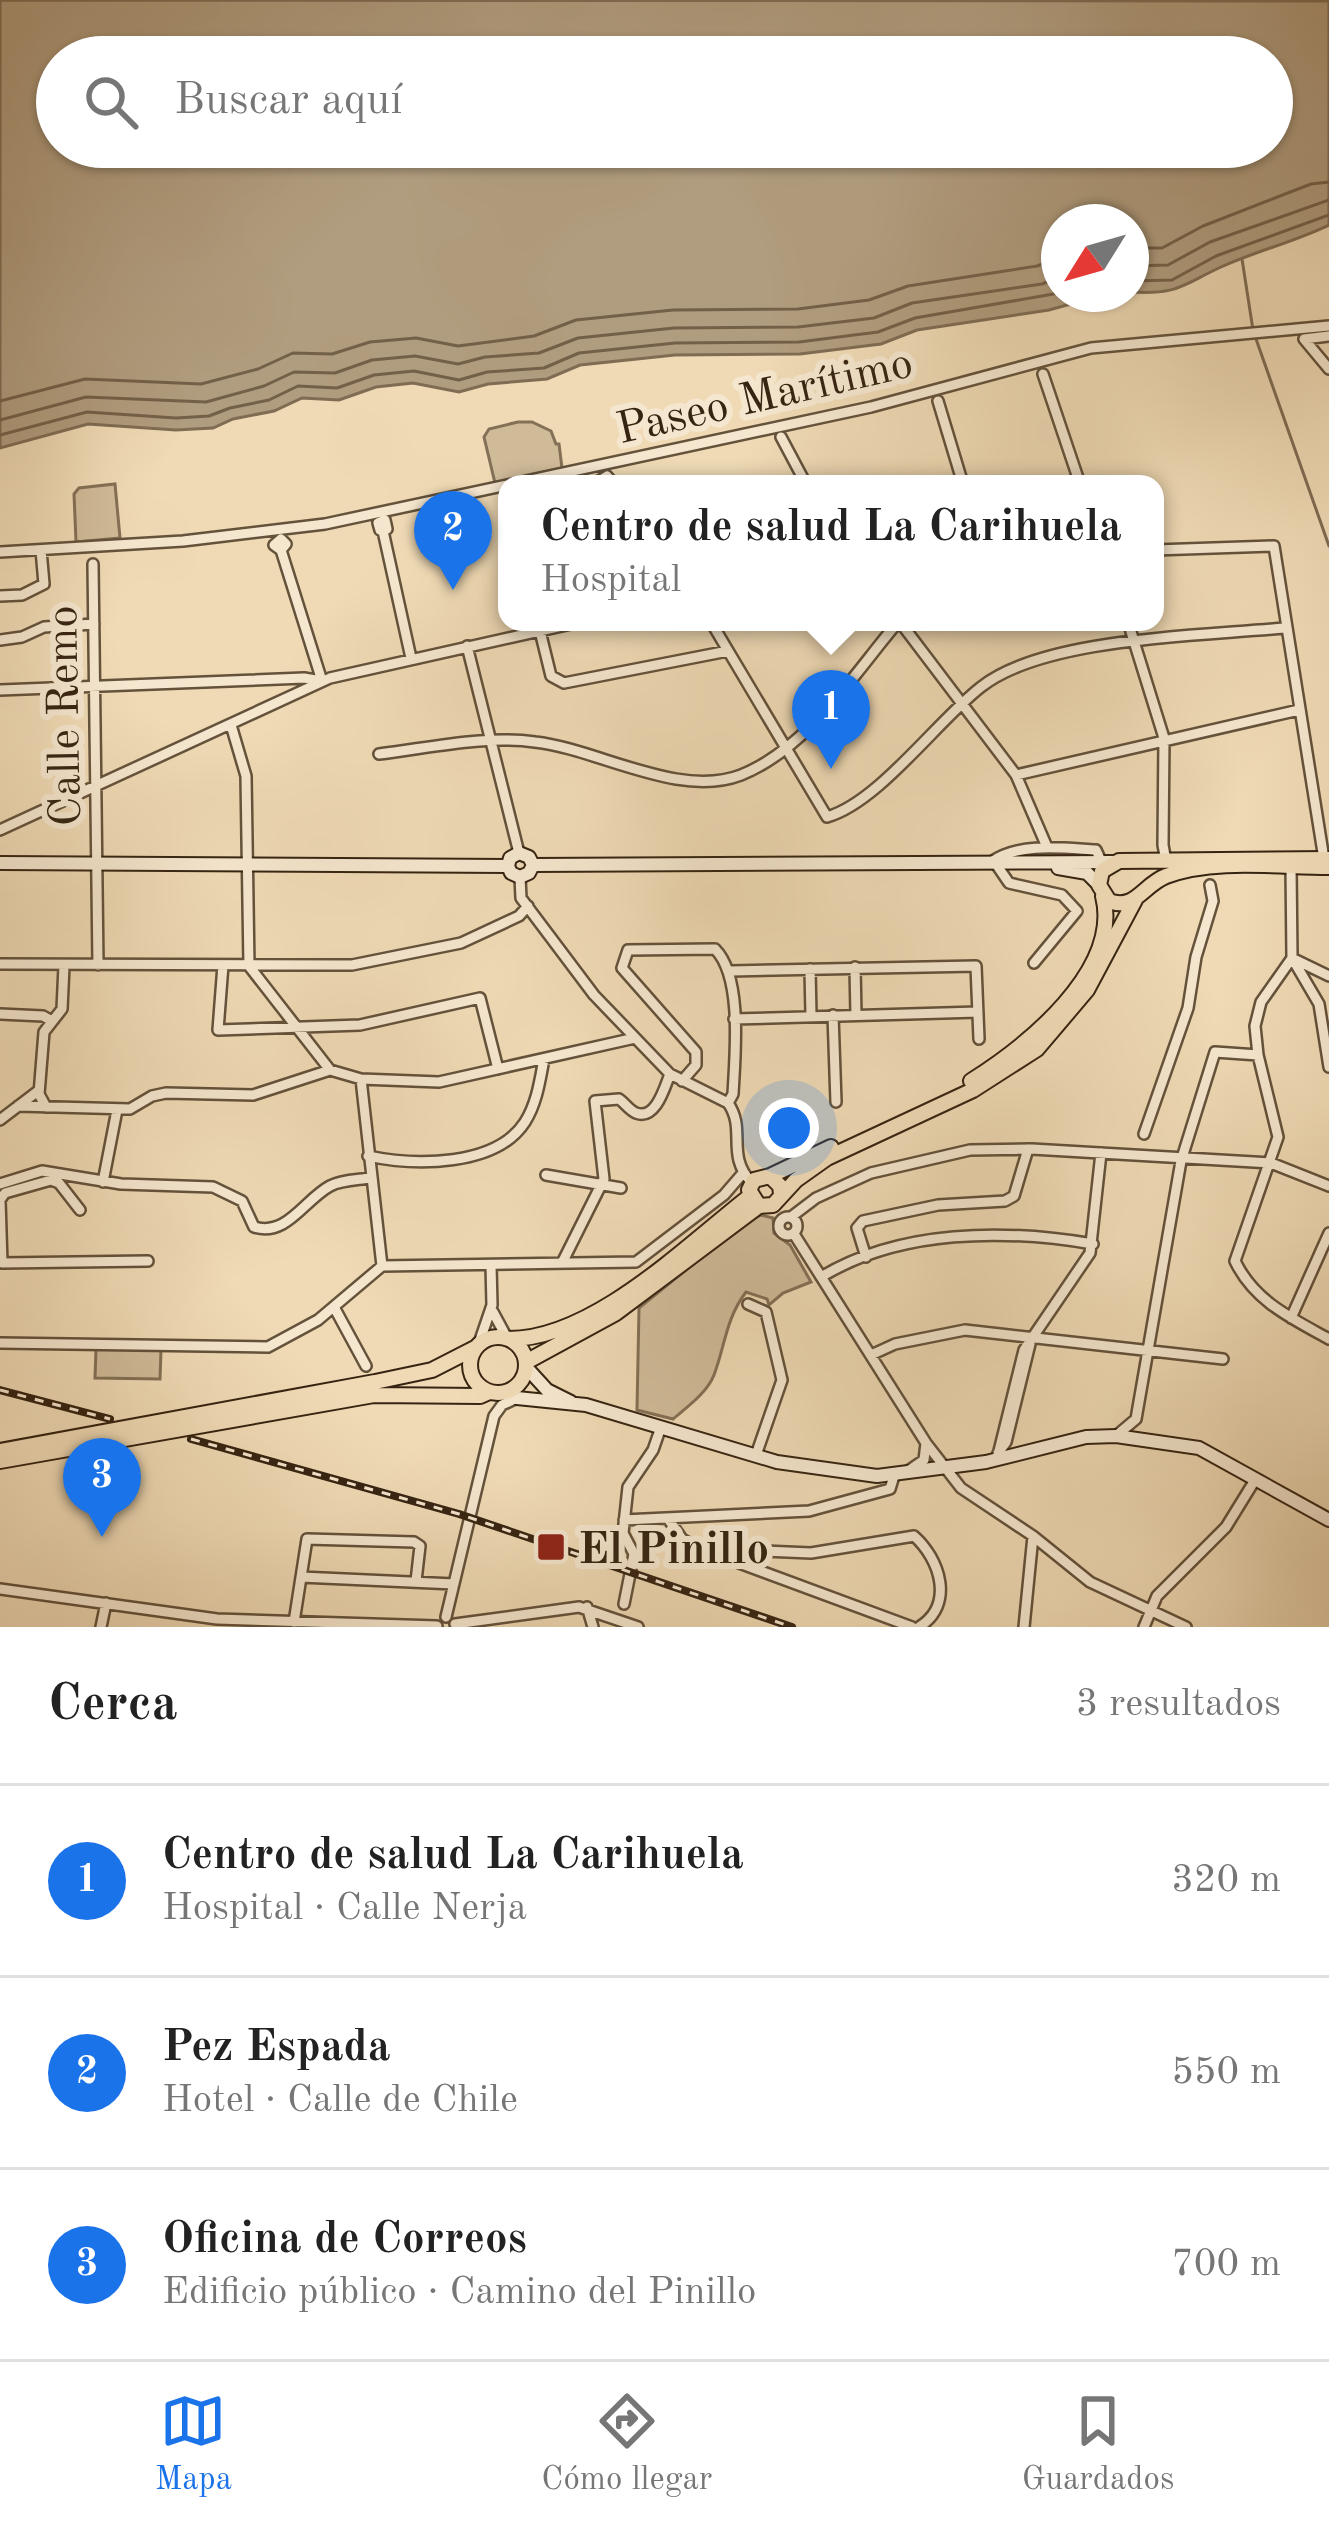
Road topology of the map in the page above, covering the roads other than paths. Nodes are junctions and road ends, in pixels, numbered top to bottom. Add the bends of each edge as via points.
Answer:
1 (1329, 326) edge
2 (1329, 336) edge
3 (1329, 369) edge
4 (1043, 374) dead end
5 (938, 401) dead end
6 (781, 437) dead end
7 (555, 475) edge
8 (801, 475) edge
9 (960, 475) edge
10 (1077, 475) edge
11 (498, 487) edge
12 (383, 531) dead end
13 (41, 550) junction
14 (281, 550) dead end
15 (1164, 550) edge
16 (0, 553) edge
17 (93, 564) dead end
18 (0, 596) edge
19 (94, 625) junction
20 (1284, 628) junction
21 (541, 631) joint
22 (716, 631) edge
23 (891, 631) edge
24 (906, 631) edge
25 (1131, 631) edge
26 (0, 640) edge
27 (1134, 643) junction
28 (467, 646) junction
29 (728, 651) junction
30 (411, 658) junction
31 (322, 681) junction
32 (95, 687) junction
33 (0, 690) edge
34 (961, 705) junction
35 (1299, 710) junction
36 (231, 725) junction
37 (1164, 739) junction
38 (490, 741) junction
39 (787, 746) junction
40 (379, 754) dead end
41 (1016, 775) junction
42 (95, 786) junction
43 (0, 830) edge
44 (1047, 848) junction
45 (519, 853) junction
46 (1166, 861) junction
47 (1115, 862) junction
48 (1327, 862) edge
49 (0, 863) edge
50 (532, 865) junction
51 (991, 865) junction
52 (1039, 865) junction
53 (98, 866) junction
54 (508, 866) junction
55 (248, 867) junction
56 (1222, 867) junction
57 (1291, 867) junction
58 (1196, 869) junction
59 (520, 877) junction
60 (1210, 885) junction
61 (1101, 890) junction
62 (1138, 896) junction
63 (528, 906) junction
64 (1292, 958) junction
65 (1034, 963) dead end
66 (0, 964) edge
67 (98, 965) junction
68 (223, 965) junction
69 (64, 966) junction
70 (250, 966) junction
71 (855, 967) junction
72 (810, 969) junction
73 (731, 971) junction
74 (1329, 976) edge
75 (979, 1012) junction
76 (0, 1014) edge
77 (833, 1015) junction
78 (856, 1015) junction
79 (811, 1016) junction
80 (734, 1019) junction
81 (52, 1021) junction
82 (297, 1030) junction
83 (635, 1038) junction
84 (979, 1039) dead end
85 (1258, 1055) junction
86 (544, 1059) junction
87 (1329, 1067) edge
88 (498, 1069) junction
89 (331, 1070) junction
90 (670, 1074) junction
91 (361, 1079) junction
92 (682, 1081) junction
93 (42, 1087) junction
94 (728, 1102) junction
95 (836, 1102) dead end
96 (18, 1106) junction
97 (46, 1107) junction
98 (117, 1109) junction
99 (0, 1120) edge
100 (1144, 1134) dead end
101 (1028, 1149) junction
102 (1101, 1153) junction
103 (368, 1156) junction
104 (1181, 1160) junction
105 (1271, 1163) junction
106 (546, 1175) dead end
107 (52, 1177) junction
108 (370, 1178) junction
109 (103, 1182) junction
110 (0, 1184) edge
111 (601, 1186) junction
112 (1329, 1186) edge
113 (620, 1187) dead end
114 (760, 1193) junction
115 (80, 1210) dead end
116 (786, 1218) junction
117 (1329, 1233) edge
118 (1093, 1244) junction
119 (866, 1257) junction
120 (148, 1261) dead end
121 (562, 1263) junction
122 (491, 1265) junction
123 (382, 1266) junction
124 (821, 1277) junction
125 (748, 1304) dead end
126 (492, 1305) junction
127 (334, 1307) junction
128 (1291, 1318) junction
129 (1329, 1323) edge
130 (1325, 1337) edge
131 (508, 1339) junction
132 (1032, 1341) junction
133 (0, 1342) edge
134 (477, 1346) junction
135 (1148, 1352) junction
136 (871, 1355) junction
137 (1223, 1359) dead end
138 (526, 1365) junction
139 (366, 1366) dead end
140 (502, 1395) junction
141 (572, 1402) junction
142 (494, 1416) junction
143 (1136, 1418) junction
144 (661, 1427) junction
145 (1116, 1436) junction
146 (1153, 1440) junction
147 (926, 1443) junction
148 (0, 1451) edge
149 (755, 1455) junction
150 (997, 1456) junction
151 (0, 1461) edge
152 (944, 1468) junction
153 (897, 1476) junction
154 (1255, 1480) junction
155 (698, 1519) junction
156 (624, 1520) junction
157 (669, 1520) junction
158 (1329, 1520) edge
159 (1033, 1536) junction
160 (696, 1547) junction
161 (748, 1564) junction
162 (301, 1577) junction
163 (416, 1581) junction
164 (454, 1584) junction
165 (0, 1589) edge
166 (106, 1603) junction
167 (624, 1604) dead end
168 (587, 1607) junction
169 (1149, 1608) junction
170 (195, 1621) edge
171 (294, 1622) junction
172 (452, 1623) edge
173 (101, 1627) edge
174 (437, 1627) edge
175 (593, 1627) edge
176 (638, 1627) edge
177 (915, 1627) edge
178 (1024, 1627) edge
179 (1144, 1627) edge
180 (1186, 1627) edge

1 - 7 street, Paseo Marítimo via 1088,349 860,410
2 - 3 street via 1304,339
4 - 10 street
5 - 9 street
6 - 8 street
11 - 13 street, Paseo Marítimo via 325,524
12 - 30 street
13 - 16 street, Paseo Marítimo
13 - 18 street via 44,584
14 - 31 street
15 - 20 street via 1274,546
17 - 19 street, Calle Remo
19 - 26 street via 44,626
19 - 32 street, Calle Remo
20 - 27 street
20 - 35 street
21 - 28 street
21 - 29 street via 551,676 564,683
22 - 29 street
23 - 39 street
24 - 34 street
25 - 27 street
27 - 34 street via 1050,655 1004,672
27 - 37 street
28 - 30 street
28 - 38 street
29 - 39 street
30 - 31 street
31 - 32 street
31 - 36 street
32 - 33 street
32 - 42 street, Calle Remo
34 - 39 street via 834,816 823,812
34 - 41 street
35 - 37 street
35 - 48 street
36 - 42 street
36 - 55 street via 246,776
37 - 41 street
37 - 46 street
38 - 39 street via 534,742 694,782 737,777
38 - 40 street
38 - 45 street
41 - 44 street
42 - 43 street
42 - 53 street, Calle Remo
44 - 47 street via 1096,850
44 - 51 street via 1003,854
45 - 50 main road
45 - 54 main road
46 - 47 main road
46 - 48 main road
47 - 52 main road
47 - 61 main road via 1102,871
47 - 62 main road via 1143,878
48 - 57 main road
49 - 53 main road
50 - 51 main road
50 - 59 main road
51 - 52 main road
51 - 65 street via 1009,883 1062,895 1077,911
52 - 61 main road via 1087,873
53 - 55 main road
53 - 67 street, Calle Remo
54 - 55 main road
54 - 59 main road
55 - 70 street
56 - 57 main road
56 - 58 main road
56 - 60 street
57 - 64 street
58 - 60 street
58 - 62 main road via 1166,876
59 - 63 street
60 - 100 street via 1188,1008
61 - 62 main road via 1115,904
61 - 114 main road via 1106,921 1094,957 1030,1040 970,1082 770,1176 777,1180
62 - 114 main road via 1088,990 1036,1049 973,1090
63 - 70 street via 495,929 435,950 352,965
63 - 83 street
64 - 74 street
64 - 85 street via 1257,1013
64 - 87 street via 1319,1004
66 - 69 street
67 - 68 street
67 - 69 street
68 - 70 street
68 - 82 street via 218,1030
69 - 81 street via 62,1009
70 - 82 street
71 - 72 street
71 - 75 street via 976,966
71 - 78 street
72 - 73 street
72 - 79 street
73 - 80 street
73 - 92 street via 715,949 628,950 621,962 696,1052
75 - 78 street
75 - 84 street
76 - 81 street
77 - 78 street
77 - 79 street
77 - 95 street
79 - 80 street
80 - 94 street
81 - 93 street via 44,1032
82 - 88 street via 480,998
82 - 89 street
83 - 86 street
83 - 90 street
85 - 104 street via 1215,1052
85 - 105 street via 1278,1137
86 - 88 street
86 - 103 street via 527,1119 500,1144 457,1159
88 - 91 street via 439,1082
89 - 91 street
89 - 98 street via 253,1095 166,1093
90 - 92 street
90 - 111 street via 646,1112 619,1099 595,1101
91 - 103 street
92 - 94 street
93 - 96 street
93 - 97 street
94 - 114 street via 736,1159
96 - 97 street
96 - 99 street
97 - 98 street
98 - 109 street
101 - 102 street
101 - 116 street via 970,1150 871,1173
101 - 119 street via 1014,1196 1005,1201 863,1221 857,1228
102 - 104 street
102 - 118 street
103 - 108 street
104 - 105 street
104 - 135 street
105 - 112 street
105 - 128 street via 1234,1261 1244,1281
106 - 111 street
107 - 109 street
107 - 110 street via 42,1171
107 - 115 street
107 - 120 street via 0,1199 2,1263
108 - 109 street via 330,1186 266,1231 248,1220 242,1201 213,1187
108 - 123 street
111 - 113 street
111 - 121 street
114 - 116 street
114 - 121 street via 724,1195 636,1262
114 - 131 main road via 596,1311 550,1335
114 - 138 main road via 616,1313
116 - 124 street via 781,1233 794,1234
117 - 128 street
118 - 119 street via 1015,1233
118 - 132 street
119 - 124 street
121 - 122 street
122 - 123 street
122 - 126 street
123 - 127 street
124 - 136 street
125 - 149 street via 766,1312 782,1380
126 - 131 street
126 - 134 street
127 - 133 street via 268,1347
127 - 139 street
128 - 130 street
129 - 130 street
131 - 134 main road
131 - 138 main road
132 - 135 street
132 - 136 street via 965,1330
132 - 150 street
134 - 140 main road via 471,1373
134 - 148 main road via 432,1370
135 - 137 street
135 - 143 street
136 - 147 street
138 - 140 main road via 520,1383
138 - 141 main road via 547,1390
140 - 141 main road
140 - 142 street
140 - 142 street
140 - 151 main road via 374,1395
141 - 144 main road
142 - 164 street
143 - 145 street
143 - 146 street
144 - 149 main road
144 - 156 street via 628,1487
145 - 146 main road
145 - 150 main road
146 - 154 main road via 1199,1448
147 - 152 street
147 - 153 street via 924,1460
149 - 153 main road
150 - 152 main road
152 - 153 main road
152 - 159 street
153 - 155 street via 890,1489 851,1502
154 - 158 main road
154 - 169 street via 1226,1527
155 - 157 street
155 - 160 street
156 - 157 street
156 - 167 street via 634,1553
157 - 160 street
159 - 169 street via 1090,1582
159 - 178 street
160 - 161 street
161 - 177 street
161 - 177 street via 764,1551 914,1536 928,1549 940,1598 932,1619
162 - 163 street
162 - 163 street via 308,1539 414,1542
162 - 171 street
163 - 164 street
164 - 172 street
165 - 166 street
166 - 170 street
166 - 173 street
168 - 172 street
168 - 175 street
168 - 176 street
169 - 179 street
169 - 180 street
170 - 171 street
171 - 174 street
172 - 174 street

